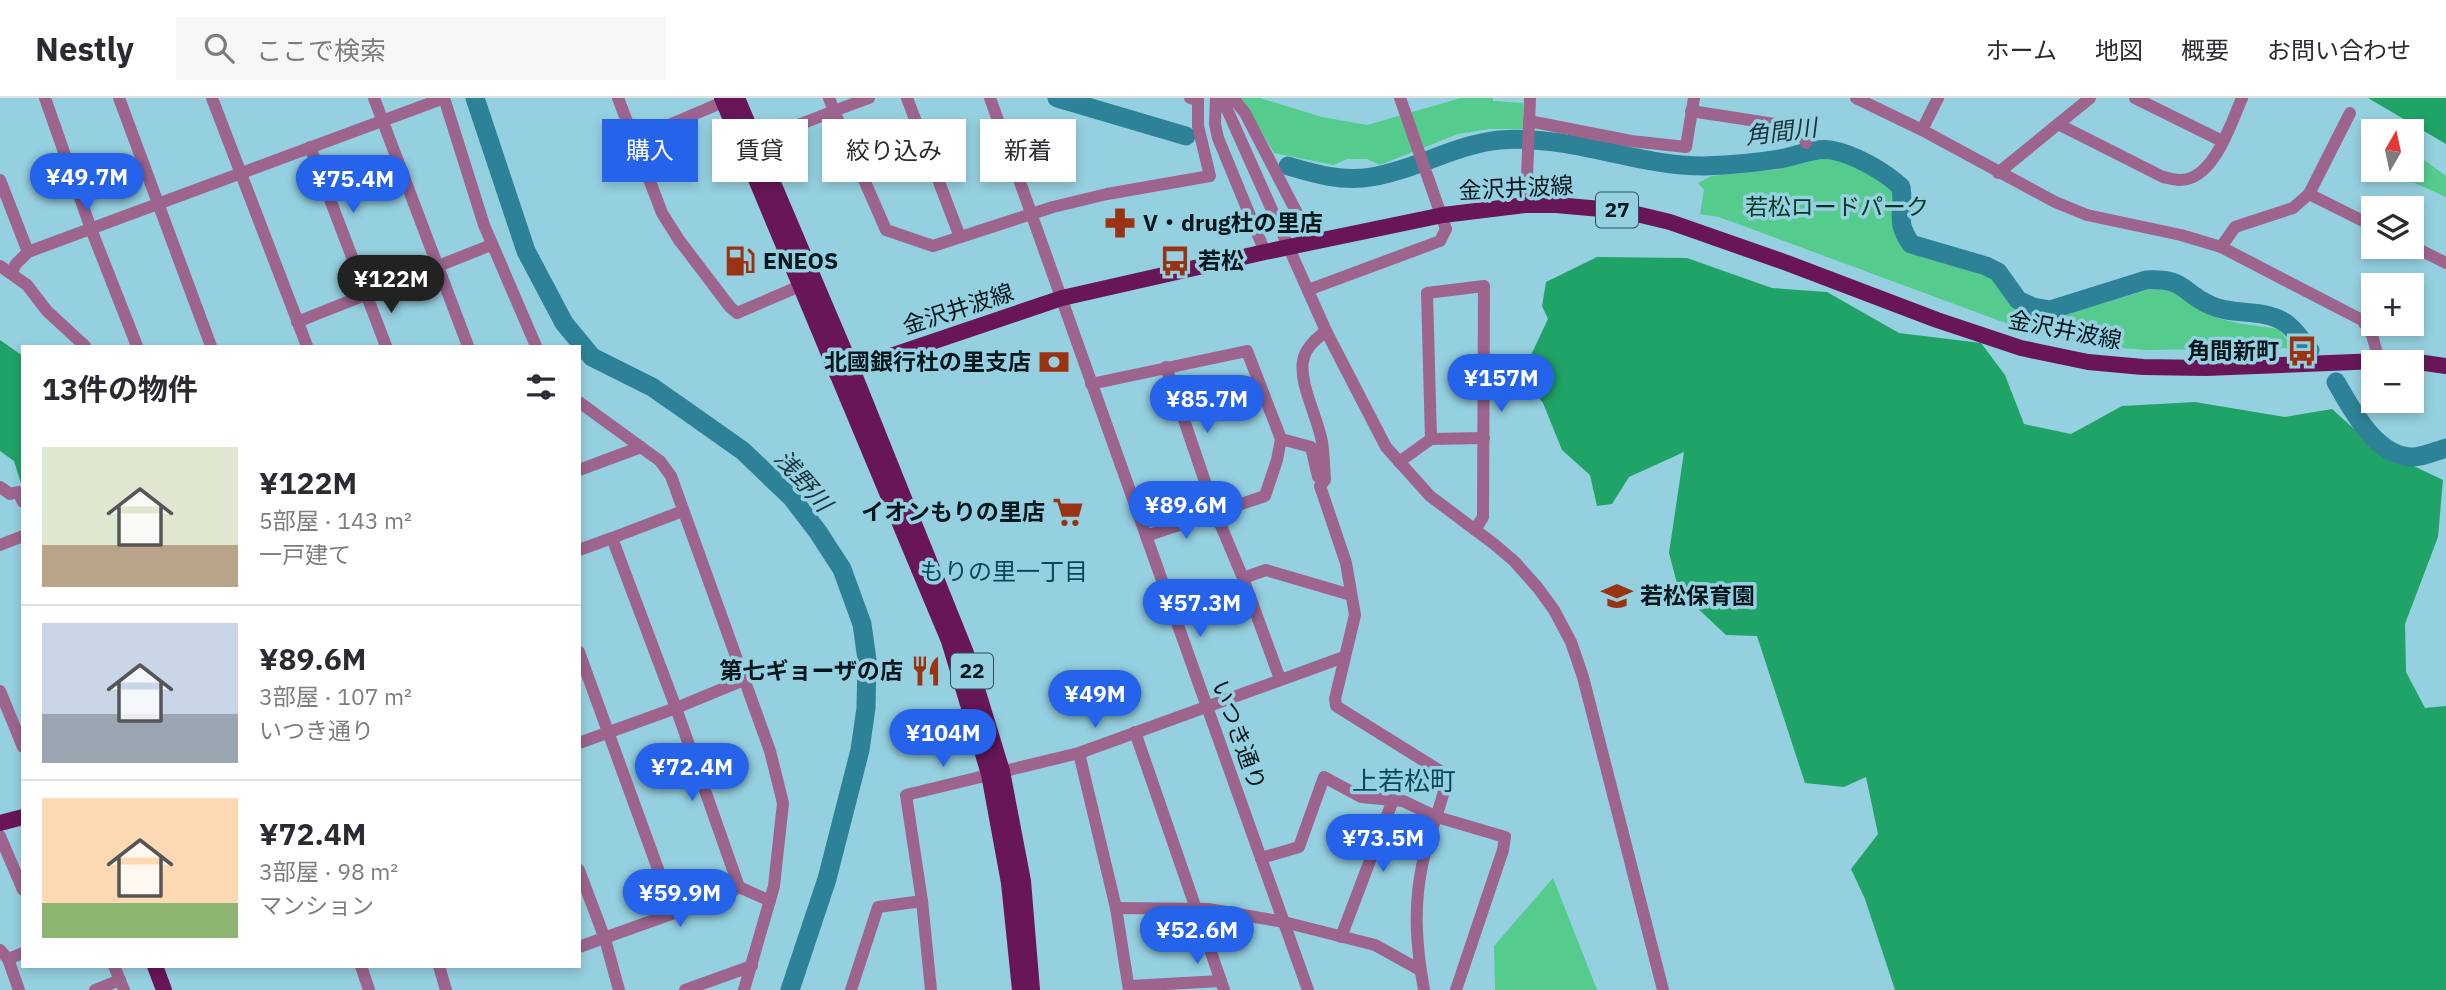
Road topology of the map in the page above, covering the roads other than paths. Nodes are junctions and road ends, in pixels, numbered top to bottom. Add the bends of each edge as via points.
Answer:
1 (45, 98) edge
2 (119, 98) edge
3 (212, 98) edge
4 (374, 98) edge
5 (444, 98) edge
6 (618, 98) edge
7 (828, 98) edge
8 (869, 98) edge
9 (907, 98) edge
10 (990, 98) edge
11 (1190, 98) edge
12 (1216, 98) edge
13 (1222, 98) edge
14 (1233, 98) edge
15 (1530, 98) edge
16 (1856, 98) edge
17 (1873, 98) edge
18 (1938, 98) edge
19 (2090, 98) edge
20 (2135, 98) edge
21 (2242, 98) edge
22 (727, 99) edge
23 (1403, 104) edge
24 (1692, 105) edge
25 (834, 111) junction
26 (2350, 113) dead end
27 (626, 119) edge
28 (682, 119) edge
29 (740, 119) edge
30 (382, 121) junction
31 (808, 121) edge
32 (2060, 125) junction
33 (1529, 126) junction
34 (1924, 127) junction
35 (2222, 141) junction
36 (1806, 143) dead end
37 (310, 147) junction
38 (1998, 173) junction
39 (240, 174) junction
40 (0, 180) edge
41 (650, 182) edge
42 (771, 182) edge
43 (2309, 194) junction
44 (157, 205) junction
45 (1527, 205) junction
46 (1032, 213) junction
47 (1443, 215) junction
48 (2361, 220) edge
49 (91, 229) junction
50 (960, 237) junction
51 (1312, 242) junction
52 (491, 245) junction
53 (2221, 247) junction
54 (1265, 252) junction
55 (2424, 252) edge
56 (28, 253) junction
57 (2446, 263) edge
58 (437, 267) junction
59 (6, 269) edge
60 (800, 286) junction
61 (1306, 286) junction
62 (366, 295) junction
63 (1062, 298) junction
64 (297, 321) junction
65 (1326, 331) junction
66 (84, 345) edge
67 (137, 345) edge
68 (211, 345) edge
69 (307, 345) edge
70 (386, 345) edge
71 (468, 345) edge
72 (536, 345) edge
73 (2376, 350) edge
74 (2361, 361) edge
75 (2424, 363) edge
76 (2446, 366) edge
77 (1166, 367) junction
78 (844, 371) junction
79 (1091, 384) junction
80 (581, 403) edge
81 (1484, 438) junction
82 (1281, 439) junction
83 (1430, 439) junction
84 (640, 447) junction
85 (1399, 462) junction
86 (581, 469) edge
87 (1320, 486) junction
88 (3, 493) edge
89 (21, 498) edge
90 (683, 511) junction
91 (1216, 514) junction
92 (1475, 530) junction
93 (1146, 536) junction
94 (21, 537) edge
95 (612, 538) junction
96 (0, 545) edge
97 (581, 549) edge
98 (1243, 578) junction
99 (1352, 595) junction
100 (581, 657) edge
101 (1344, 657) junction
102 (1280, 679) junction
103 (744, 680) junction
104 (0, 691) edge
105 (1206, 706) junction
106 (676, 708) junction
107 (609, 732) junction
108 (1135, 732) junction
109 (21, 742) edge
110 (581, 742) edge
111 (1079, 753) junction
112 (995, 772) junction
113 (1393, 800) junction
114 (1437, 817) junction
115 (21, 818) edge
116 (0, 823) edge
117 (0, 836) edge
118 (1261, 858) junction
119 (581, 875) edge
120 (21, 886) edge
121 (739, 887) junction
122 (770, 901) junction
123 (922, 901) junction
124 (1116, 908) junction
125 (1195, 909) junction
126 (674, 913) junction
127 (1283, 922) junction
128 (1341, 937) junction
129 (605, 939) junction
130 (581, 946) edge
131 (4, 955) edge
132 (752, 966) junction
133 (115, 968) edge
134 (156, 968) edge
135 (362, 968) edge
136 (440, 968) edge
137 (1420, 970) junction
138 (122, 985) edge
139 (1222, 985) edge
140 (1175, 987) edge
141 (1129, 988) edge
142 (19, 990) edge
143 (95, 990) edge
144 (164, 990) edge
145 (369, 990) edge
146 (446, 990) edge
147 (619, 990) edge
148 (685, 990) edge
149 (744, 990) edge
150 (851, 990) edge
151 (931, 990) edge
152 (1020, 990) edge
153 (1032, 990) edge
154 (1308, 990) edge
155 (1425, 990) edge
156 (1456, 990) edge
157 (1663, 990) edge

1 - 49 street
2 - 44 street
3 - 39 street
4 - 30 street
5 - 30 street
5 - 52 street
6 - 27 street
7 - 25 street
8 - 25 street
9 - 50 street
10 - 46 street, いつき通り
11 - 46 street via 1198,100 1198,125 1210,176
12 - 54 street via 1218,138
13 - 61 street
14 - 51 street
15 - 33 street
16 - 34 street
17 - 34 street
18 - 34 street
19 - 32 street
20 - 35 street
21 - 35 street
22 - 28 street
22 - 29 main road, 22
22 - 60 main road, 22
23 - 47 street
24 - 33 street via 1686,147
24 - 36 street via 1801,128
25 - 31 street
25 - 50 street via 886,230 933,246
26 - 43 street
30 - 37 street
30 - 58 street
32 - 35 street via 2163,177 2182,180 2197,176 2211,164
32 - 38 street
33 - 45 street
34 - 38 street
37 - 39 street
37 - 62 street
38 - 53 street via 2087,215
39 - 44 street
39 - 64 street
40 - 56 street
41 - 60 street via 679,240 737,313
42 - 78 main road, 22
43 - 48 street
43 - 53 street via 2293,208 2235,227
44 - 49 street
44 - 68 street
45 - 47 main road, 金沢井波線 / 27
45 - 74 main road, 金沢井波線 / 27 via 1582,206 1670,222 1949,324 2021,348 2088,362 2206,368
46 - 50 street
46 - 63 street, いつき通り
47 - 51 main road, 金沢井波線 / 27
47 - 61 street via 1446,229 1440,241
49 - 56 street
49 - 67 street
51 - 54 main road, 金沢井波線 / 27
52 - 58 street
52 - 72 street
53 - 73 street via 2362,320
54 - 63 main road, 金沢井波線 / 27
55 - 57 street
56 - 59 street
58 - 62 street
58 - 71 street
59 - 66 street
60 - 78 main road, 22
61 - 65 street
62 - 64 street
62 - 70 street
63 - 78 main road, 金沢井波線 / 27
63 - 79 street, いつき通り
64 - 69 street
65 - 85 street via 1386,447
65 - 87 street via 1303,361 1322,441 1325,480
75 - 76 main road, 金沢井波線 / 27
77 - 79 street
77 - 82 street via 1247,351
77 - 91 street
78 - 112 main road, 22 via 953,618 974,677
79 - 93 street, いつき通り
80 - 84 street
81 - 83 street
81 - 83 street via 1484,286 1427,293
81 - 92 street via 1483,517
82 - 87 street via 1311,447
82 - 91 street via 1265,496
83 - 85 street
84 - 86 street
84 - 90 street via 666,468
85 - 92 street via 1430,496
87 - 99 street
88 - 89 street via 18,492
90 - 95 street
90 - 103 street
91 - 93 street
91 - 98 street
92 - 157 street via 1514,561 1538,588 1571,642
93 - 105 street, いつき通り
94 - 96 street
95 - 97 street
95 - 106 street
98 - 99 street via 1266,570
98 - 102 street
99 - 101 street via 1355,615
100 - 107 street
101 - 102 street
101 - 114 street via 1336,706 1445,774
102 - 105 street
103 - 106 street
103 - 122 street via 783,803
104 - 109 street
105 - 108 street
105 - 118 street, いつき通り
106 - 107 street
106 - 121 street
107 - 110 street
107 - 126 street
108 - 111 street
108 - 125 street
111 - 112 street
111 - 124 street
112 - 123 street via 905,795
112 - 152 main road, 22
112 - 153 main road, 22 via 1023,881
113 - 114 street
113 - 118 street via 1361,797 1324,778 1299,847
113 - 128 street
114 - 137 street via 1423,860 1415,914
114 - 156 street via 1505,837
115 - 116 main road
117 - 120 street
118 - 127 street, いつき通り
119 - 129 street
121 - 122 street
121 - 126 street
122 - 132 street
123 - 150 street via 878,907
123 - 151 street
124 - 125 street
124 - 141 street
125 - 127 street
125 - 139 street
126 - 129 street
127 - 128 street
127 - 154 street, いつき通り
128 - 137 street via 1375,945
129 - 130 street
129 - 147 street
131 - 142 street
132 - 148 street
132 - 149 street
133 - 138 street
134 - 144 main road
135 - 145 street
136 - 146 street
137 - 155 street
138 - 143 street
139 - 140 street
140 - 141 street

